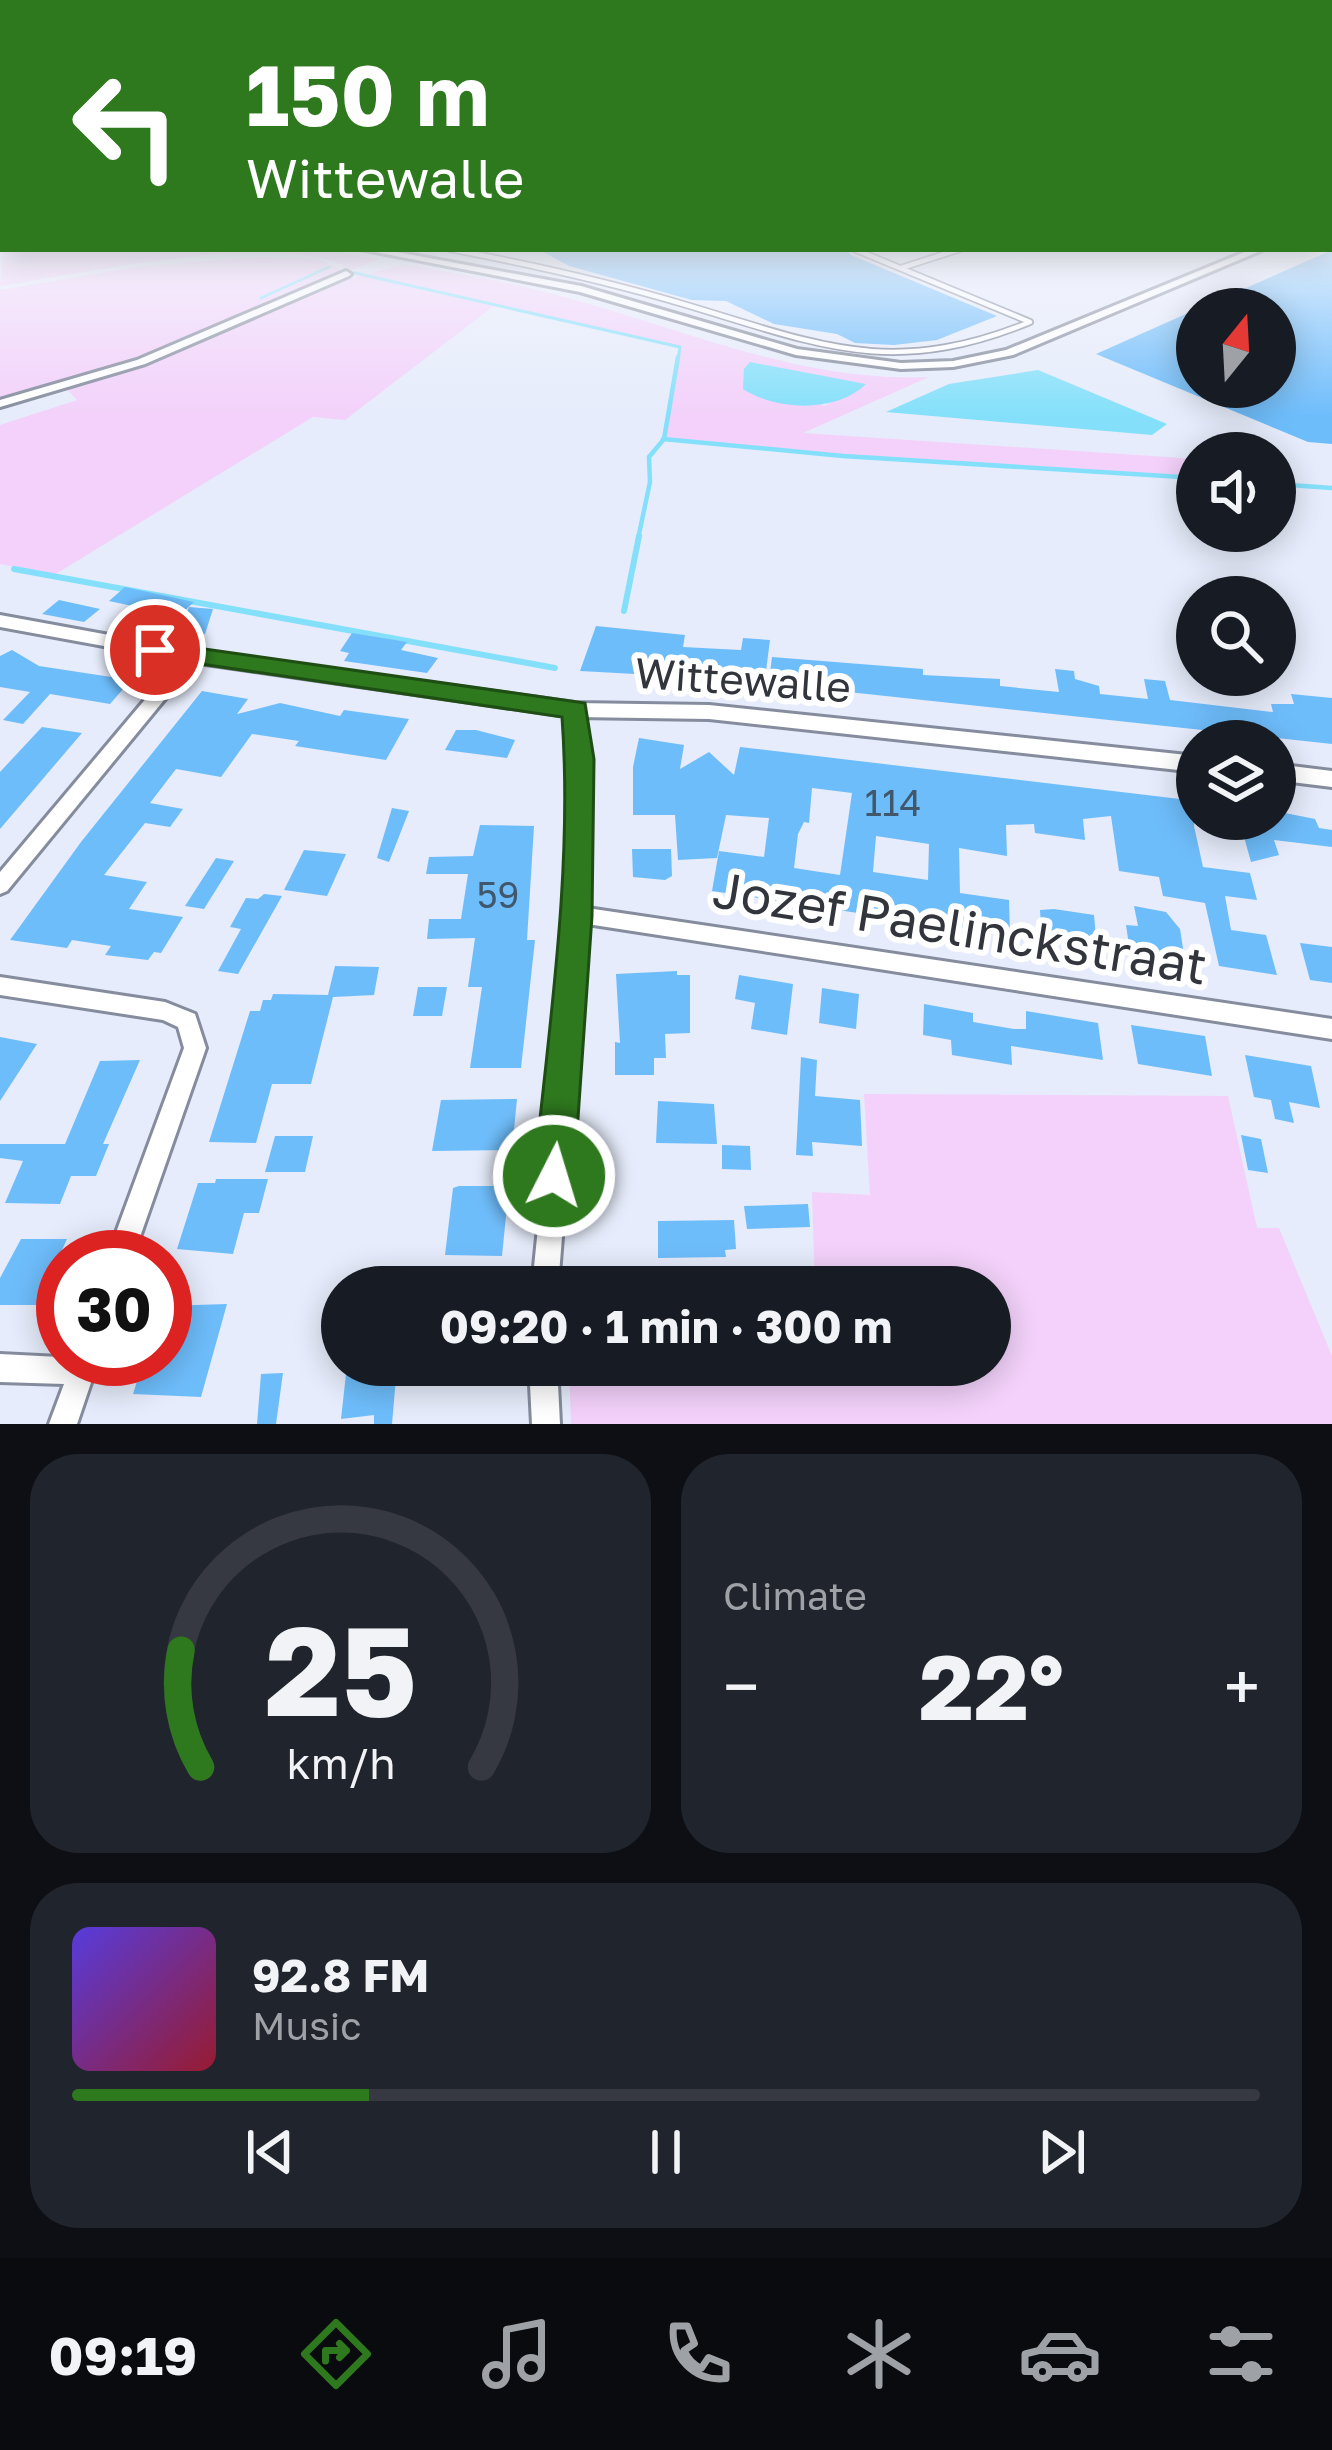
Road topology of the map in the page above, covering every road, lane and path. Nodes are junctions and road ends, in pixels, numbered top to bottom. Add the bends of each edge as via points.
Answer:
1 (326, 282) edge
2 (545, 282) edge
3 (604, 282) edge
4 (934, 282) edge
5 (1179, 282) edge
6 (0, 404) edge
7 (0, 621) edge
8 (191, 656) junction
9 (575, 710) junction
10 (1176, 762) edge
11 (1296, 775) edge
12 (1332, 779) edge
13 (0, 886) edge
14 (576, 914) junction
15 (0, 986) edge
16 (1332, 1029) edge
17 (130, 1230) edge
18 (547, 1266) edge
19 (36, 1367) edge
20 (0, 1368) edge
21 (77, 1386) edge
22 (544, 1386) edge
23 (63, 1424) edge
24 (546, 1424) edge

1 - 6 street via 141,362
2 - 5 street via 796,352 901,365 1009,353
3 - 4 lane via 864,352 976,345 1030,322
7 - 8 street, Wittewalle
8 - 9 street, Wittewalle
8 - 13 street
9 - 10 street, Wittewalle via 709,712
9 - 14 street
11 - 12 street
14 - 16 street, Jozef Paelinckstraat
14 - 18 street
15 - 17 street via 165,1011 187,1022 195,1048
19 - 20 street
21 - 23 street
22 - 24 street

